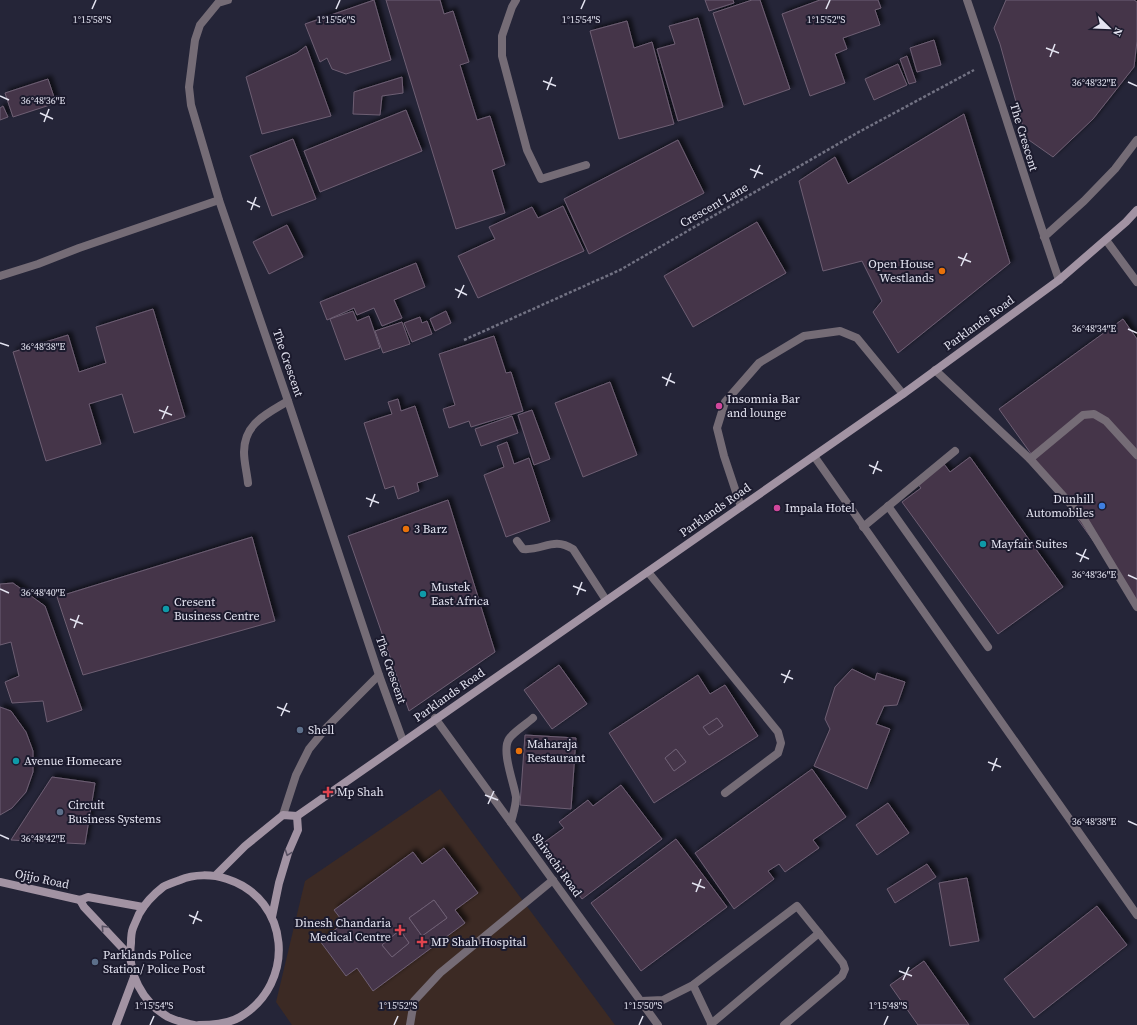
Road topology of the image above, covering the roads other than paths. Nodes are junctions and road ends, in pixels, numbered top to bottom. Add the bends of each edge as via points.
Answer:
1 (228, 0) edge
2 (516, 0) edge
3 (967, 0) edge
4 (1137, 140) edge
5 (586, 165) dead end
6 (219, 200) junction
7 (1137, 210) edge
8 (1044, 237) junction
9 (1106, 240) junction
10 (0, 276) edge
11 (1059, 280) junction
12 (1137, 282) edge
13 (935, 370) junction
14 (903, 394) junction
15 (288, 401) junction
16 (955, 451) dead end
17 (1137, 455) edge
18 (814, 456) junction
19 (1030, 459) junction
20 (248, 482) dead end
21 (888, 506) junction
22 (741, 507) junction
23 (863, 527) junction
24 (517, 541) dead end
25 (648, 572) junction
26 (606, 600) junction
27 (1137, 607) edge
28 (988, 647) dead end
29 (379, 674) junction
30 (436, 718) junction
31 (533, 718) dead end
32 (403, 741) junction
33 (725, 793) dead end
34 (283, 815) junction
35 (297, 816) junction
36 (511, 822) junction
37 (216, 875) junction
38 (553, 880) junction
39 (0, 882) edge
40 (80, 900) junction
41 (143, 907) junction
42 (1137, 915) edge
43 (272, 916) junction
44 (819, 933) junction
45 (129, 955) junction
46 (134, 977) junction
47 (693, 985) junction
48 (641, 1001) junction
49 (116, 1025) edge
50 (194, 1025) edge
51 (199, 1025) edge
52 (410, 1025) edge
53 (658, 1025) edge
54 (711, 1025) edge
55 (784, 1025) edge

1 - 6 street, The Crescent via 218,3 200,25 189,87 191,105
2 - 5 street via 502,36 502,56 527,150 541,179
3 - 8 street, The Crescent
4 - 8 street via 1115,169
6 - 10 street
6 - 15 street, The Crescent
7 - 9 main road, Parklands Road
8 - 11 street, The Crescent
9 - 11 main road, Parklands Road
9 - 12 street
11 - 13 main road, Parklands Road
13 - 14 main road, Parklands Road
13 - 19 street
14 - 18 main road, Parklands Road
14 - 22 street via 857,338 840,331 804,336 759,363 725,402 717,428
15 - 20 street via 257,420 247,434 244,452
15 - 29 street, The Crescent
16 - 21 street
17 - 19 street via 1106,421 1094,414 1083,415
18 - 22 main road, Parklands Road
18 - 23 street
19 - 27 street via 1084,519
21 - 23 street
21 - 28 street
22 - 25 main road, Parklands Road
23 - 42 street
24 - 26 street via 523,549 531,550 555,543 565,544 573,549
25 - 26 main road, Parklands Road
25 - 33 street via 778,732 781,743 778,753
26 - 30 main road, Parklands Road
29 - 32 street, The Crescent
29 - 34 street via 326,727 309,749 296,775
30 - 32 main road, Parklands Road
30 - 36 street, Shivachi Road
31 - 36 street via 509,738 507,746 516,797
32 - 35 main road, Parklands Road
34 - 35 main road
34 - 37 main road via 245,846
35 -> 43 main road via 298,830 288,853
36 - 38 street, Shivachi Road
37 - 41 main road via 189,876 163,887
37 - 43 main road via 239,883 258,897
38 - 48 street, Shivachi Road
38 - 52 street via 440,973 414,1001
39 - 40 main road, Ojijo Road
40 - 41 main road, Ojijo Road via 88,897
45 -> 40 main road, Ojijo Road
41 - 45 main road via 132,929
43 - 51 main road via 279,938 279,962 272,984 258,1003 240,1017 218,1025
44 - 47 street via 797,906
44 - 54 street
44 - 55 street via 845,969 842,976
45 - 46 main road
46 - 49 main road
46 - 50 main road via 148,1000 169,1017
47 - 48 street via 662,1000
47 - 54 street
48 - 53 street, Shivachi Road

